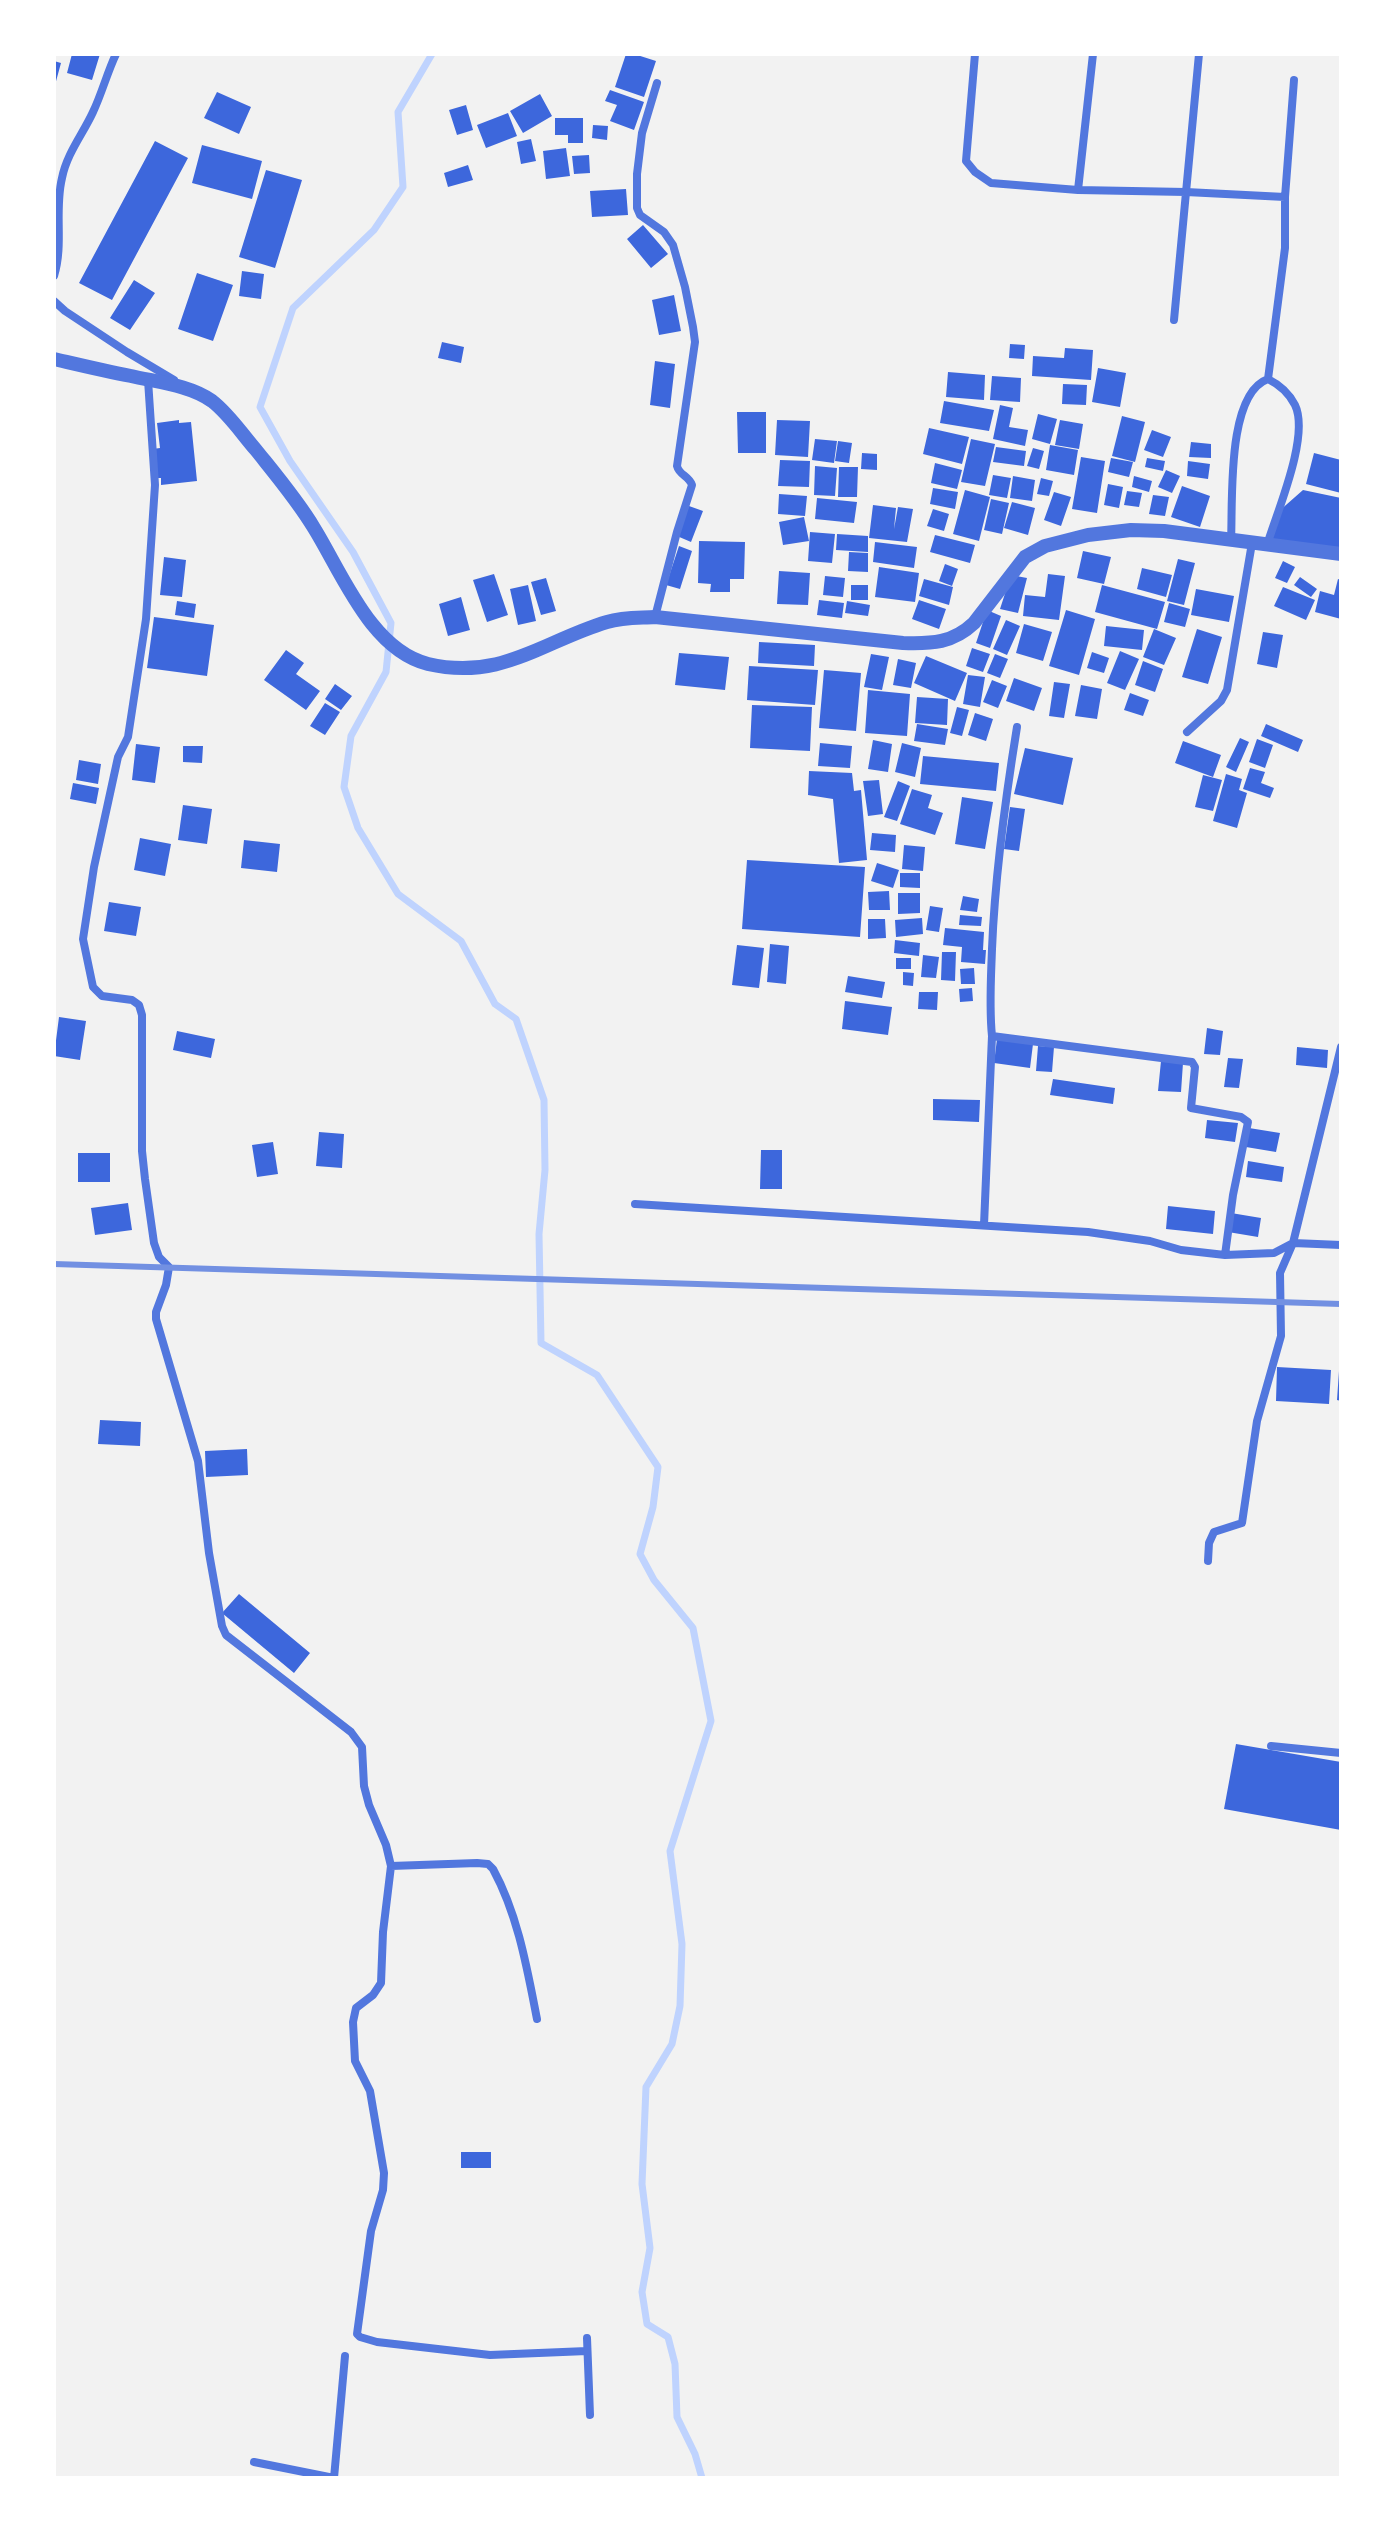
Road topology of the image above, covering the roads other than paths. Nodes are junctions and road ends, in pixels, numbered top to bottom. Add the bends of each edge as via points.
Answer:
1 (116, 54) edge
2 (975, 54) edge
3 (1093, 54) edge
4 (1199, 54) edge
5 (1294, 80) dead end
6 (657, 83) dead end
7 (1078, 190) junction
8 (1186, 192) junction
9 (1285, 197) junction
10 (54, 276) edge
11 (54, 301) edge
12 (1174, 320) dead end
13 (54, 359) edge
14 (1268, 379) junction
15 (148, 380) junction
16 (196, 393) junction
17 (1231, 541) junction
18 (1259, 544) junction
19 (1341, 554) edge
20 (655, 617) junction
21 (1017, 727) dead end
22 (1187, 732) dead end
23 (992, 1036) junction
24 (1341, 1047) edge
25 (635, 1204) dead end
26 (984, 1225) junction
27 (1293, 1243) junction
28 (1341, 1245) edge
29 (1225, 1255) junction
30 (1208, 1561) dead end
31 (1271, 1746) dead end
32 (1341, 1753) edge
33 (391, 1866) junction
34 (537, 2019) dead end
35 (587, 2338) dead end
36 (587, 2351) junction
37 (345, 2356) dead end
38 (590, 2415) dead end
39 (254, 2462) dead end
40 (334, 2478) edge

1 - 10 street via 66,162
2 - 7 street via 966,161 991,183
3 - 7 street
4 - 8 street
5 - 9 street
6 - 20 street via 642,133 637,208 673,245 695,342 677,466 692,485
7 - 8 street
8 - 9 street
8 - 12 street
9 - 14 street via 1285,248
11 - 16 street
13 - 15 street
14 - 17 street via 1249,393 1236,432
14 - 18 street via 1296,406 1299,427 1295,455
15 - 16 street
15 - 33 street via 155,485 146,619 128,737 118,757 83,939 93,987 102,996 132,1000 142,1015 145,1187 154,1243 169,1267 156,1319 198,1461 222,1626 226,1635 351,1732 362,1747 364,1786
16 - 20 street via 223,411 313,525 366,616 387,641 414,659 487,666 532,654 611,621
17 - 18 street
17 - 20 street via 1143,529 1045,546 1025,557 965,631 929,644
18 - 19 street
18 - 22 street via 1227,690
21 - 23 street via 995,891
23 - 26 street
23 - 29 street via 1192,1062 1191,1108 1248,1122
24 - 27 street
25 - 26 street
26 - 29 street via 1088,1232
27 - 28 street
27 - 29 street via 1274,1253
27 - 30 street via 1280,1273 1281,1336 1257,1421 1242,1523 1214,1532
31 - 32 street
33 - 34 street via 477,1863 493,1869 518,1930
33 - 36 street via 381,1983 356,2008 353,2022 355,2061 370,2091 384,2173 356,2328 360,2337 377,2342 490,2355
35 - 36 street
36 - 38 street
37 - 40 street
39 - 40 street

